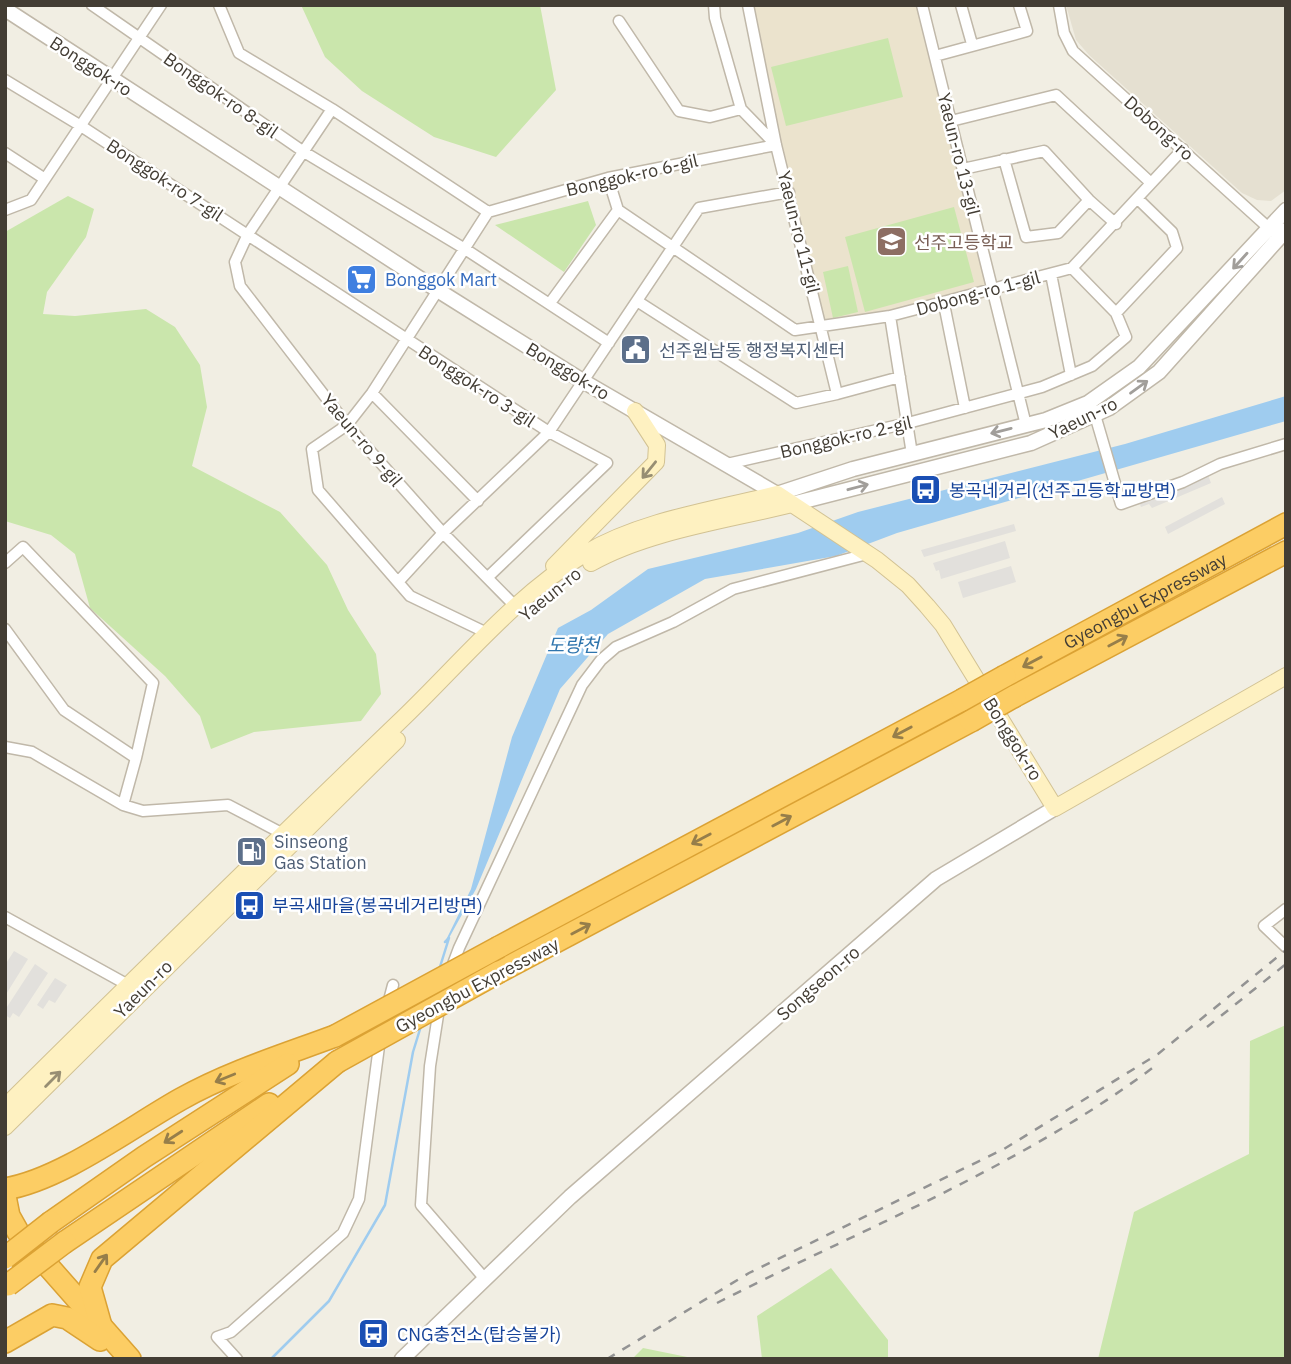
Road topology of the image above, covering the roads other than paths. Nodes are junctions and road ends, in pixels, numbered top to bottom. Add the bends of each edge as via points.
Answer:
1 (92, 5) edge
2 (161, 5) edge
3 (219, 5) edge
4 (714, 5) edge
5 (748, 5) edge
6 (922, 5) edge
7 (961, 5) edge
8 (1019, 5) edge
9 (1059, 5) edge
10 (5, 9) edge
11 (619, 21) dead end
12 (139, 37) junction
13 (972, 44) junction
14 (935, 56) junction
15 (111, 79) junction
16 (5, 80) edge
17 (332, 109) junction
18 (741, 109) junction
19 (951, 121) junction
20 (81, 125) junction
21 (776, 145) junction
22 (1183, 149) junction
23 (304, 152) junction
24 (5, 153) edge
25 (1004, 159) junction
26 (963, 169) junction
27 (608, 178) junction
28 (45, 179) junction
29 (1151, 183) junction
30 (281, 187) junction
31 (789, 192) junction
32 (1138, 199) junction
33 (1089, 200) junction
34 (5, 209) edge
35 (618, 210) junction
36 (1286, 210) edge
37 (488, 212) junction
38 (1116, 223) junction
39 (1278, 232) edge
40 (248, 234) junction
41 (673, 246) junction
42 (465, 249) junction
43 (1072, 268) junction
44 (1051, 274) junction
45 (439, 291) junction
46 (993, 291) junction
47 (637, 301) junction
48 (550, 303) junction
49 (944, 303) junction
50 (1116, 313) junction
51 (890, 316) junction
52 (823, 328) junction
53 (406, 339) junction
54 (610, 343) junction
55 (1071, 375) junction
56 (900, 377) junction
57 (581, 380) junction
58 (372, 393) junction
59 (837, 394) junction
60 (1018, 394) junction
61 (965, 408) junction
62 (635, 411) junction
63 (1095, 415) junction
64 (908, 423) junction
65 (347, 425) junction
66 (1026, 425) junction
67 (549, 432) junction
68 (1286, 444) edge
69 (912, 454) junction
70 (727, 464) junction
71 (777, 494) junction
72 (478, 501) junction
73 (792, 504) junction
74 (1286, 524) edge
75 (443, 533) junction
76 (1286, 552) edge
77 (866, 554) junction
78 (5, 563) edge
79 (488, 577) junction
80 (398, 582) junction
81 (517, 608) junction
82 (5, 629) edge
83 (489, 634) junction
84 (1286, 676) edge
85 (5, 747) edge
86 (136, 758) junction
87 (122, 805) junction
88 (1055, 808) junction
89 (288, 837) junction
90 (1286, 909) edge
91 (5, 917) edge
92 (1286, 947) edge
93 (128, 985) junction
94 (393, 985) dead end
95 (335, 1036) junction
96 (337, 1062) junction
97 (5, 1107) edge
98 (5, 1127) edge
99 (5, 1189) edge
100 (5, 1196) edge
101 (5, 1234) edge
102 (5, 1258) edge
103 (485, 1279) junction
104 (7, 1286) edge
105 (101, 1333) junction
106 (5, 1342) edge
107 (117, 1359) edge
108 (130, 1359) edge
109 (237, 1359) edge
110 (402, 1359) edge

1 - 12 street, Bonggok-ro 8-gil
2 - 12 street
3 - 17 street via 239,53
4 - 18 street
5 - 21 street, Yaeun-ro 11-gil
6 - 14 street, Yaeun-ro 13-gil
7 - 13 street
8 - 13 street via 1027,31
9 - 22 street, Dobong-ro via 1073,51
10 - 15 street, Bonggok-ro
11 - 18 street via 679,111 710,117
12 - 15 street
12 - 23 street, Bonggok-ro 8-gil
13 - 14 street
14 - 19 street, Yaeun-ro 13-gil
15 - 20 street
15 - 30 street, Bonggok-ro
16 - 20 street, Bonggok-ro 7-gil
17 - 23 street
17 - 37 street
18 - 21 street
19 - 26 street, Yaeun-ro 13-gil
19 - 29 street via 1056,95
20 - 28 street
20 - 40 street, Bonggok-ro 7-gil
21 - 27 street, Bonggok-ro 6-gil
21 - 31 street, Yaeun-ro 11-gil
22 - 29 street, Dobong-ro 1-gil
22 - 39 street, Dobong-ro
23 - 30 street
23 - 42 street
24 - 28 street
25 - 26 street
25 - 33 street via 1044,151
25 - 33 street via 1026,237 1058,233
26 - 46 street, Yaeun-ro 13-gil
27 - 35 street
27 - 37 street, Bonggok-ro 6-gil
28 - 34 street via 31,200
29 - 32 street, Dobong-ro 1-gil
30 - 40 street
30 - 45 street, Bonggok-ro
31 - 41 street, Bonggok-ro 3-gil via 699,208
31 - 52 street, Yaeun-ro 11-gil
32 - 38 street, Dobong-ro 1-gil
32 - 50 street via 1172,232 1177,248
33 - 38 street
35 - 41 street, Dobong-ro 1-gil
35 - 48 street
36 - 39 street, Yaeun-ro
37 - 42 street
38 - 43 street, Dobong-ro 1-gil
63 -> 39 street, Yaeun-ro via 1159,372
39 -> 66 street, Yaeun-ro via 1139,367 1088,403
40 - 53 street, Bonggok-ro 7-gil
40 - 65 street, Yaeun-ro 9-gil via 235,270 240,286
41 - 47 street, Bonggok-ro 3-gil
41 - 52 street, Dobong-ro 1-gil via 795,330
42 - 45 street
42 - 48 street
43 - 44 street, Dobong-ro 1-gil
43 - 50 street
44 - 46 street, Dobong-ro 1-gil
44 - 55 street
45 - 53 street
45 - 57 street, Bonggok-ro
46 - 49 street, Dobong-ro 1-gil
46 - 60 street, Yaeun-ro 13-gil
47 - 54 street, Bonggok-ro 3-gil
47 - 59 street via 796,402
48 - 54 street
49 - 51 street, Dobong-ro 1-gil
49 - 61 street
50 - 55 street, Bonggok-ro 2-gil via 1126,337 1092,366
51 - 52 street, Dobong-ro 1-gil
51 - 56 street
52 - 59 street, Yaeun-ro 11-gil
53 - 58 street
53 - 67 street, Bonggok-ro 3-gil
54 - 57 street, Bonggok-ro 3-gil
55 - 60 street, Bonggok-ro 2-gil
56 - 59 street
56 - 64 street
57 - 62 street, Bonggok-ro
57 - 67 street, Bonggok-ro 3-gil
58 - 65 street
58 - 72 street
60 - 61 street, Bonggok-ro 2-gil
60 - 66 street, Yaeun-ro 13-gil
61 - 64 street, Bonggok-ro 2-gil
62 - 70 street, Bonggok-ro
62 -> 81 main road via 657,444 656,462
63 - 68 street via 1121,504 1220,464
73 -> 63 street, Yaeun-ro via 1031,443
64 - 69 street
64 - 70 street, Bonggok-ro 2-gil
65 - 75 street, Yaeun-ro 9-gil
65 - 80 street via 312,449 318,490
66 -> 69 street, Yaeun-ro
67 - 72 street, Bonggok-ro 3-gil
67 - 79 street, Bonggok-ro 3-gil via 607,463
69 - 71 street, Yaeun-ro
70 - 71 street, Bonggok-ro
71 - 73 main road, Bonggok-ro
71 - 81 main road, Yaeun-ro via 611,540 568,565
72 - 75 street, Bonggok-ro 3-gil
73 - 77 main road, Bonggok-ro
73 - 89 main road, Yaeun-ro via 620,550 570,574
74 -> 95 highway, Gyeongbu Expressway, bridge
75 - 79 street, Yaeun-ro 9-gil
75 - 80 street, Bonggok-ro 3-gil
96 -> 76 highway, Gyeongbu Expressway, bridge
77 - 88 main road, Bonggok-ro via 908,585 943,625
77 - 103 street via 733,589 616,647 582,685 441,996 430,1066 421,1205
78 - 86 street via 23,547 153,683
79 - 81 street, Yaeun-ro 9-gil
80 - 83 street via 410,596
81 - 83 main road, Yaeun-ro
82 - 86 street via 64,710
83 - 89 main road, Yaeun-ro
84 - 88 main road, Songseon-ro
85 - 87 street via 32,752
86 - 87 street
87 - 89 street via 143,811 228,805
88 - 103 street, Songseon-ro via 936,879 570,1197
89 - 93 main road, Yaeun-ro
98 -> 89 main road, Yaeun-ro
90 - 92 street via 1264,926
91 - 93 street
93 - 97 main road, Yaeun-ro
94 - 109 street via 381,1031 359,1199 343,1233 231,1332 218,1337
95 -> 99 highway via 208,1086 63,1167
95 -> 102 highway, Gyeongbu Expressway, bridge via 186,1129
96 - 104 highway, Gyeongbu Expressway, bridge via 222,1134
105 -> 96 highway via 90,1287 102,1259
100 - 105 highway via 18,1232
101 - 105 highway
103 - 110 street, Songseon-ro
105 - 106 highway via 52,1315
105 - 107 highway
105 - 108 highway

